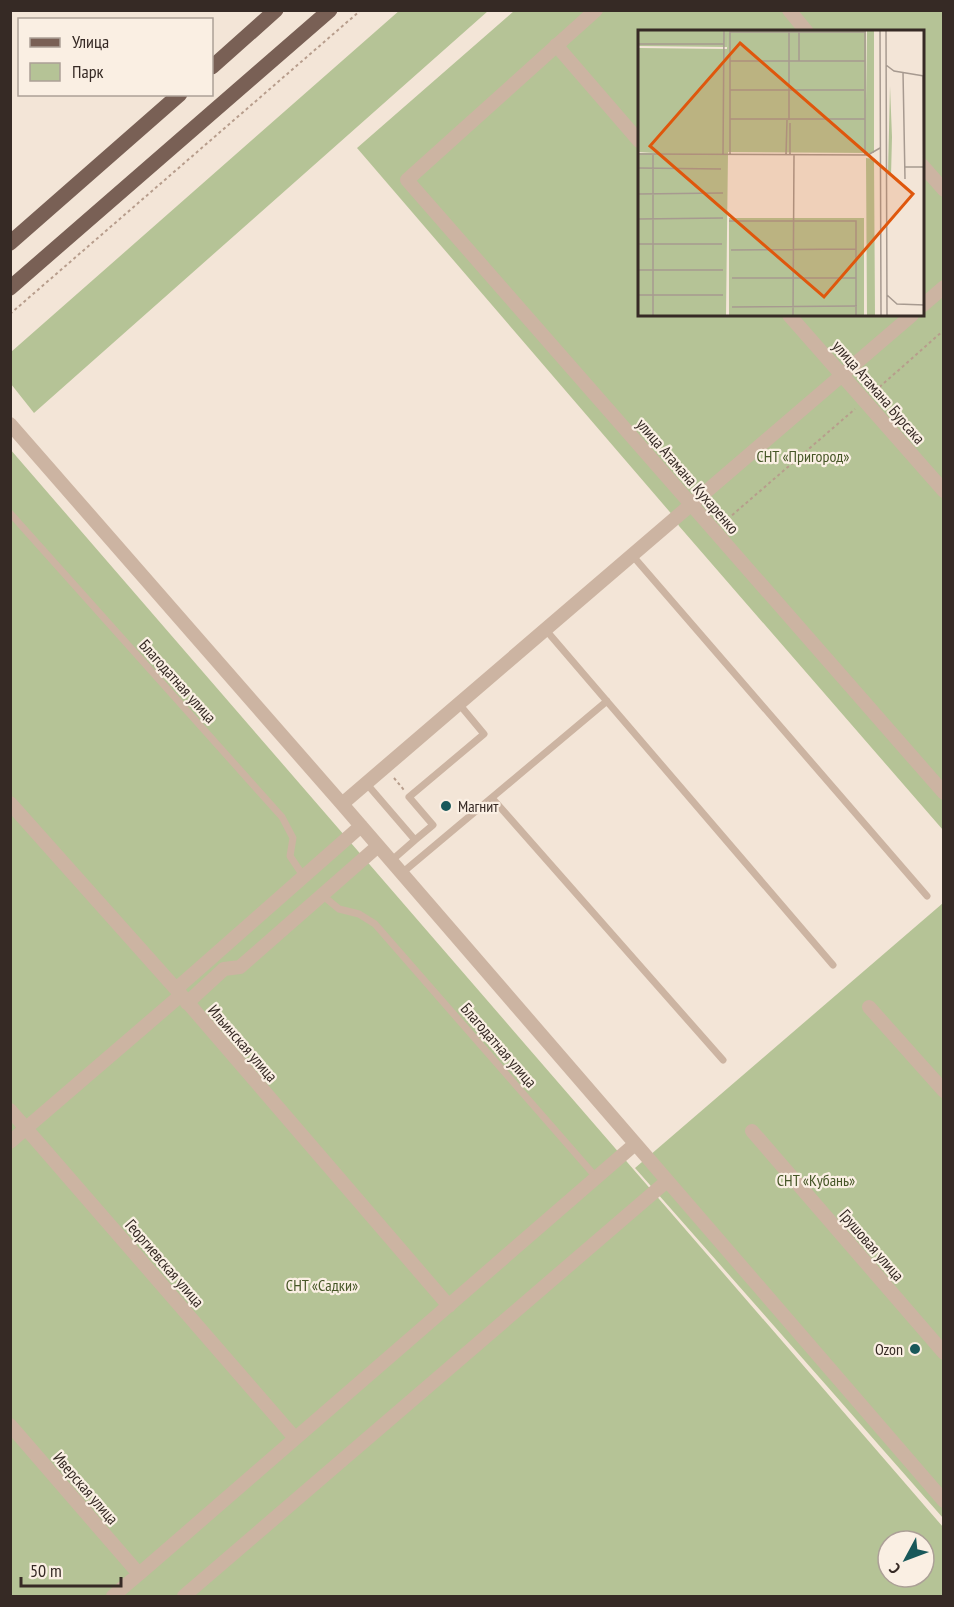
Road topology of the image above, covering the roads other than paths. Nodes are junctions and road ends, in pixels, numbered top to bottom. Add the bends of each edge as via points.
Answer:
1 (276, 10) edge
2 (330, 10) edge
3 (596, 10) edge
4 (789, 10) edge
5 (805, 30) edge
6 (556, 45) junction
7 (213, 66) edge
8 (178, 96) edge
9 (638, 140) edge
10 (924, 167) edge
11 (944, 190) edge
12 (10, 243) edge
13 (24, 277) junction
14 (944, 287) edge
15 (10, 288) edge
16 (10, 295) edge
17 (924, 304) edge
18 (790, 316) edge
19 (911, 316) edge
20 (842, 376) junction
21 (14, 433) edge
22 (944, 491) edge
23 (690, 505) junction
24 (10, 513) edge
25 (632, 555) junction
26 (545, 629) junction
27 (606, 701) junction
28 (459, 704) junction
29 (366, 783) junction
30 (944, 793) edge
31 (492, 798) junction
32 (10, 802) edge
33 (342, 804) junction
34 (361, 826) junction
35 (415, 840) junction
36 (378, 846) junction
37 (391, 861) junction
38 (402, 873) junction
39 (304, 877) junction
40 (322, 895) junction
41 (927, 896) dead end
42 (833, 965) dead end
43 (181, 996) junction
44 (869, 1007) dead end
45 (723, 1060) dead end
46 (944, 1091) edge
47 (10, 1110) edge
48 (26, 1128) junction
49 (752, 1131) dead end
50 (10, 1142) edge
51 (635, 1144) junction
52 (597, 1177) junction
53 (667, 1181) junction
54 (449, 1306) junction
55 (944, 1353) edge
56 (10, 1425) edge
57 (294, 1437) junction
58 (944, 1502) edge
59 (138, 1574) junction
60 (113, 1596) edge
61 (184, 1596) edge

1 - 7 main road
2 - 13 main road
3 - 6 street
4 - 5 street
6 - 9 street
6 - 23 street, улица Атамана Кухаренко via 407,180
8 - 12 main road
10 - 11 street
13 - 15 main road
13 - 16 street
14 - 17 street
18 - 20 street, улица Атамана Бурсака
19 - 20 street
20 - 22 street, улица Атамана Бурсака
20 - 23 street
21 - 33 street
23 - 25 street
23 - 30 street, улица Атамана Кухаренко
24 - 39 lane, Благодатная улица via 282,817 293,838 290,856
25 - 26 street
25 - 41 lane
26 - 27 lane
26 - 28 street
27 - 31 lane
27 - 42 lane
28 - 29 street
28 - 35 lane via 484,734 410,797 433,825
29 - 33 street
29 - 35 lane
31 - 38 lane
31 - 45 lane
32 - 43 street, Ильинская улица
33 - 34 street
34 - 36 street
34 - 39 street
35 - 37 lane
36 - 37 street
36 - 40 street
37 - 38 street
38 - 51 street
39 - 43 street
40 - 43 street via 240,967 225,969
40 - 52 lane, Благодатная улица via 339,909 359,914 375,924
43 - 48 street
43 - 54 street, Ильинская улица
44 - 46 street
47 - 48 street, Георгиевская улица
48 - 50 street
48 - 57 street, Георгиевская улица
49 - 55 street, Грушовая улица
51 - 52 street
51 - 53 street
52 - 54 street
53 - 58 street
53 - 61 street
54 - 57 street
56 - 59 street, Иверская улица
57 - 59 street
59 - 60 street

